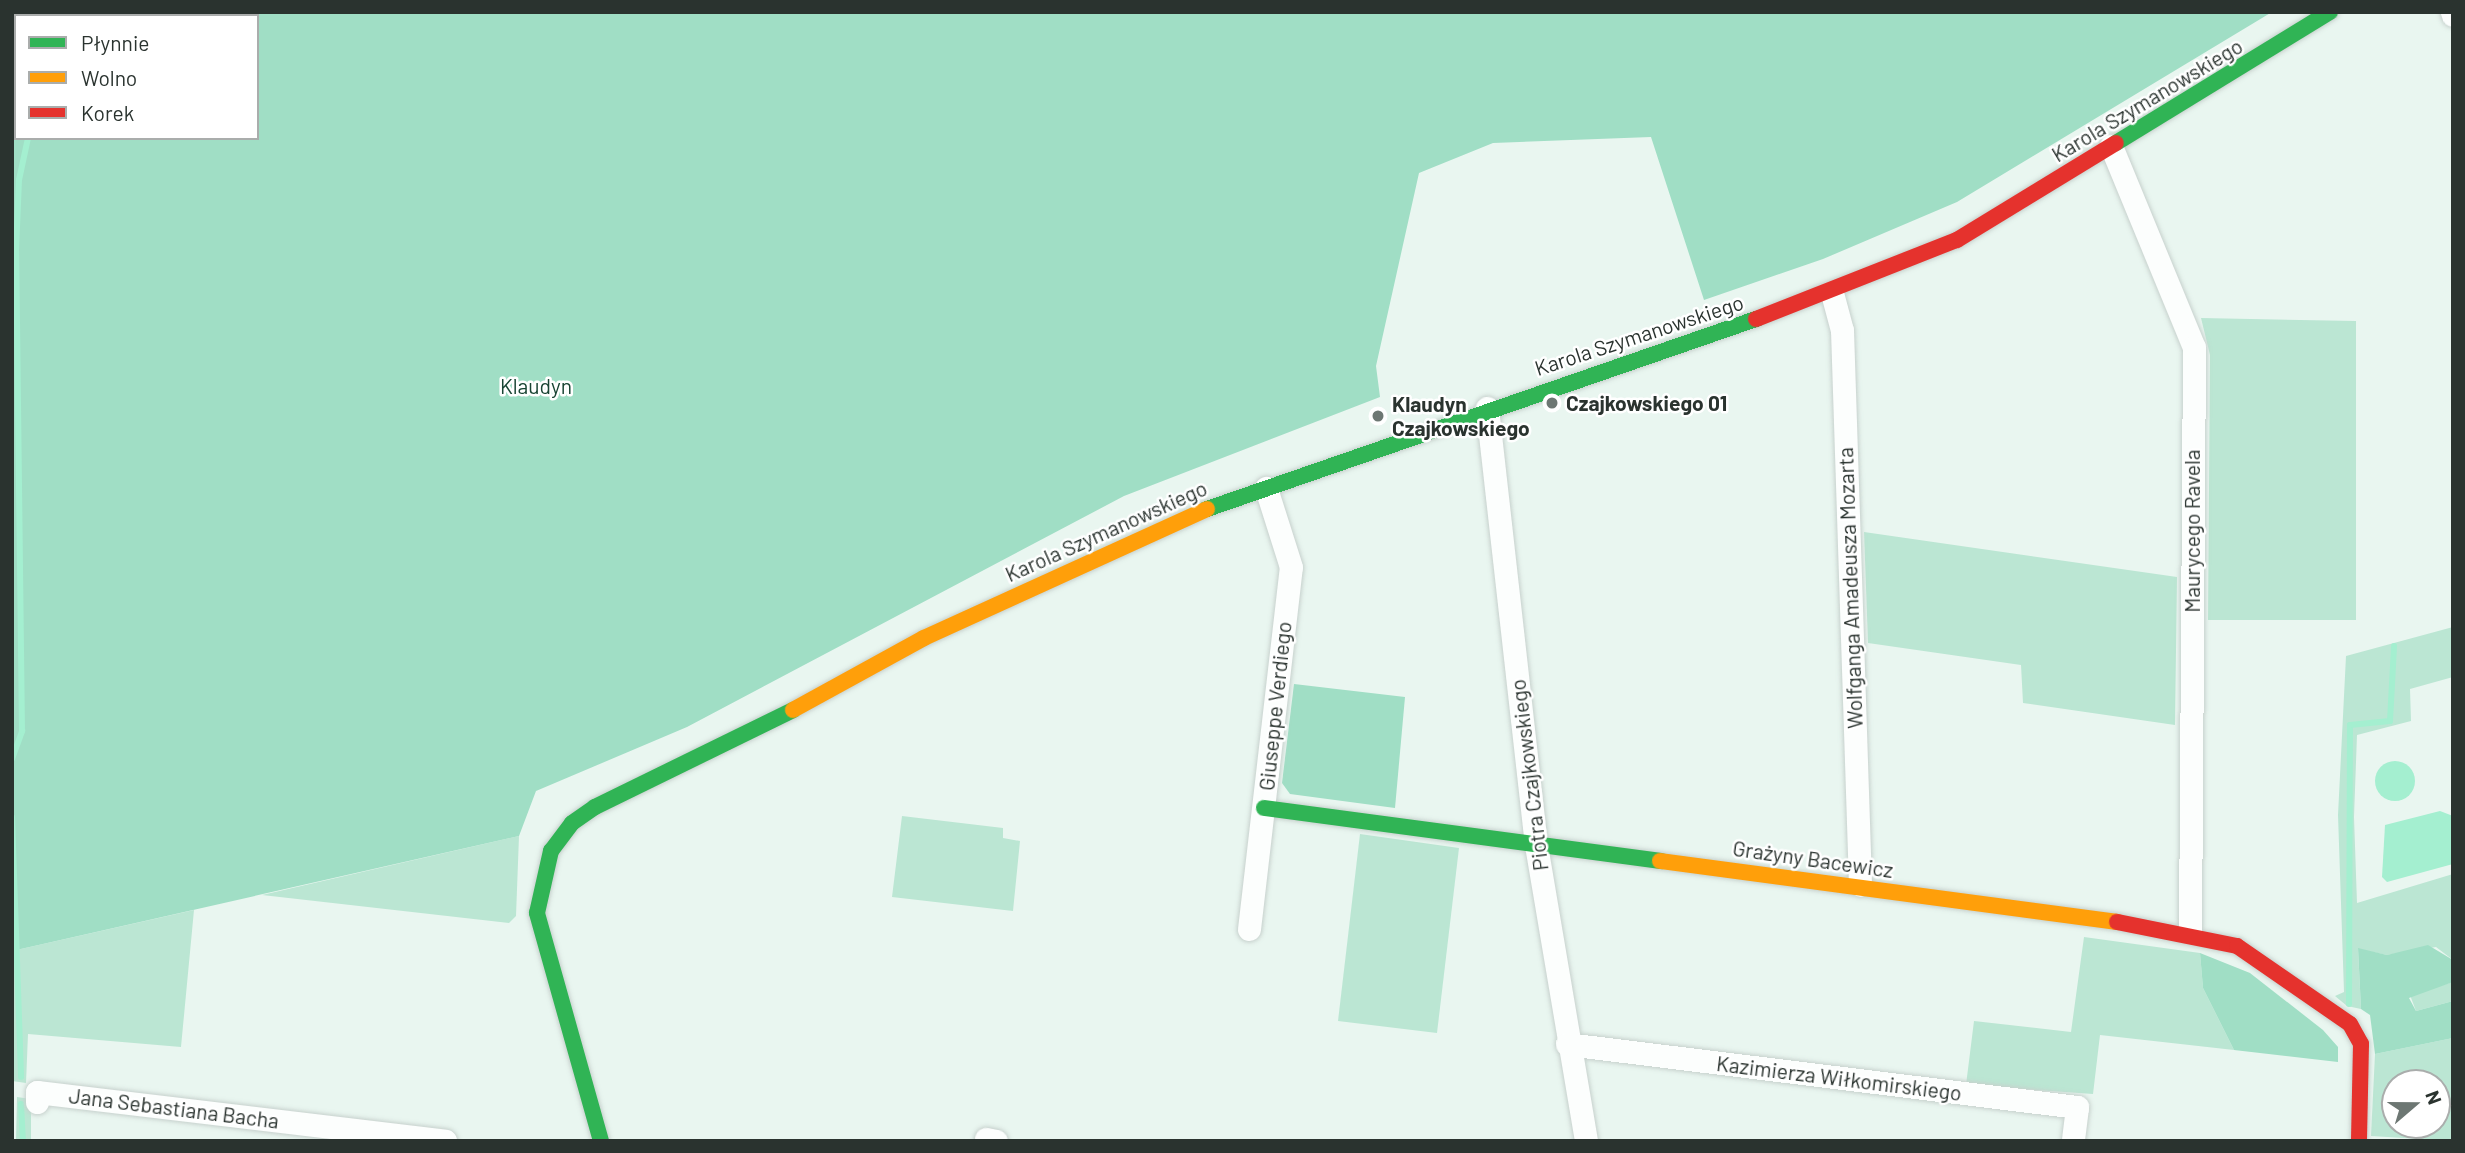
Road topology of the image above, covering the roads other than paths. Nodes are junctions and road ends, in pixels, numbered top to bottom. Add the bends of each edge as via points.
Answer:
1 (2330, 12) edge
2 (2111, 146) junction
3 (1832, 293) junction
4 (1487, 408) junction
5 (1266, 488) junction
6 (1264, 808) junction
7 (1536, 845) junction
8 (1860, 885) junction
9 (1249, 929) dead end
10 (2190, 932) junction
11 (1567, 1044) junction
12 (37, 1102) dead end
13 (445, 1141) edge
14 (601, 1141) edge
15 (1586, 1141) edge
16 (2073, 1141) edge
17 (2359, 1141) edge

1 - 2 street, Karola Szymanowskiego
2 - 3 street, Karola Szymanowskiego via 1957,240
2 - 10 street, Maurycego Ravela via 2194,347
3 - 4 street, Karola Szymanowskiego
3 - 8 street, Wolfganga Amadeusza Mozarta via 1842,330
4 - 5 street, Karola Szymanowskiego
4 - 7 street, Piotra Czajkowskiego
5 - 6 street, Giuseppe Verdiego via 1291,567
5 - 14 street, Karola Szymanowskiego via 1035,583 595,807 572,823 551,851 537,914
6 - 7 street, Grażyny Bacewicz
6 - 9 street, Giuseppe Verdiego
7 - 8 street, Grażyny Bacewicz
7 - 11 street, Piotra Czajkowskiego
8 - 10 street, Grażyny Bacewicz
10 - 17 street, Grażyny Bacewicz via 2237,946 2350,1024 2361,1044
11 - 15 street, Piotra Czajkowskiego
11 - 16 street, Kazimierza Wiłkomirskiego via 2077,1107
12 - 13 street, Jana Sebastiana Bacha via 37,1092

